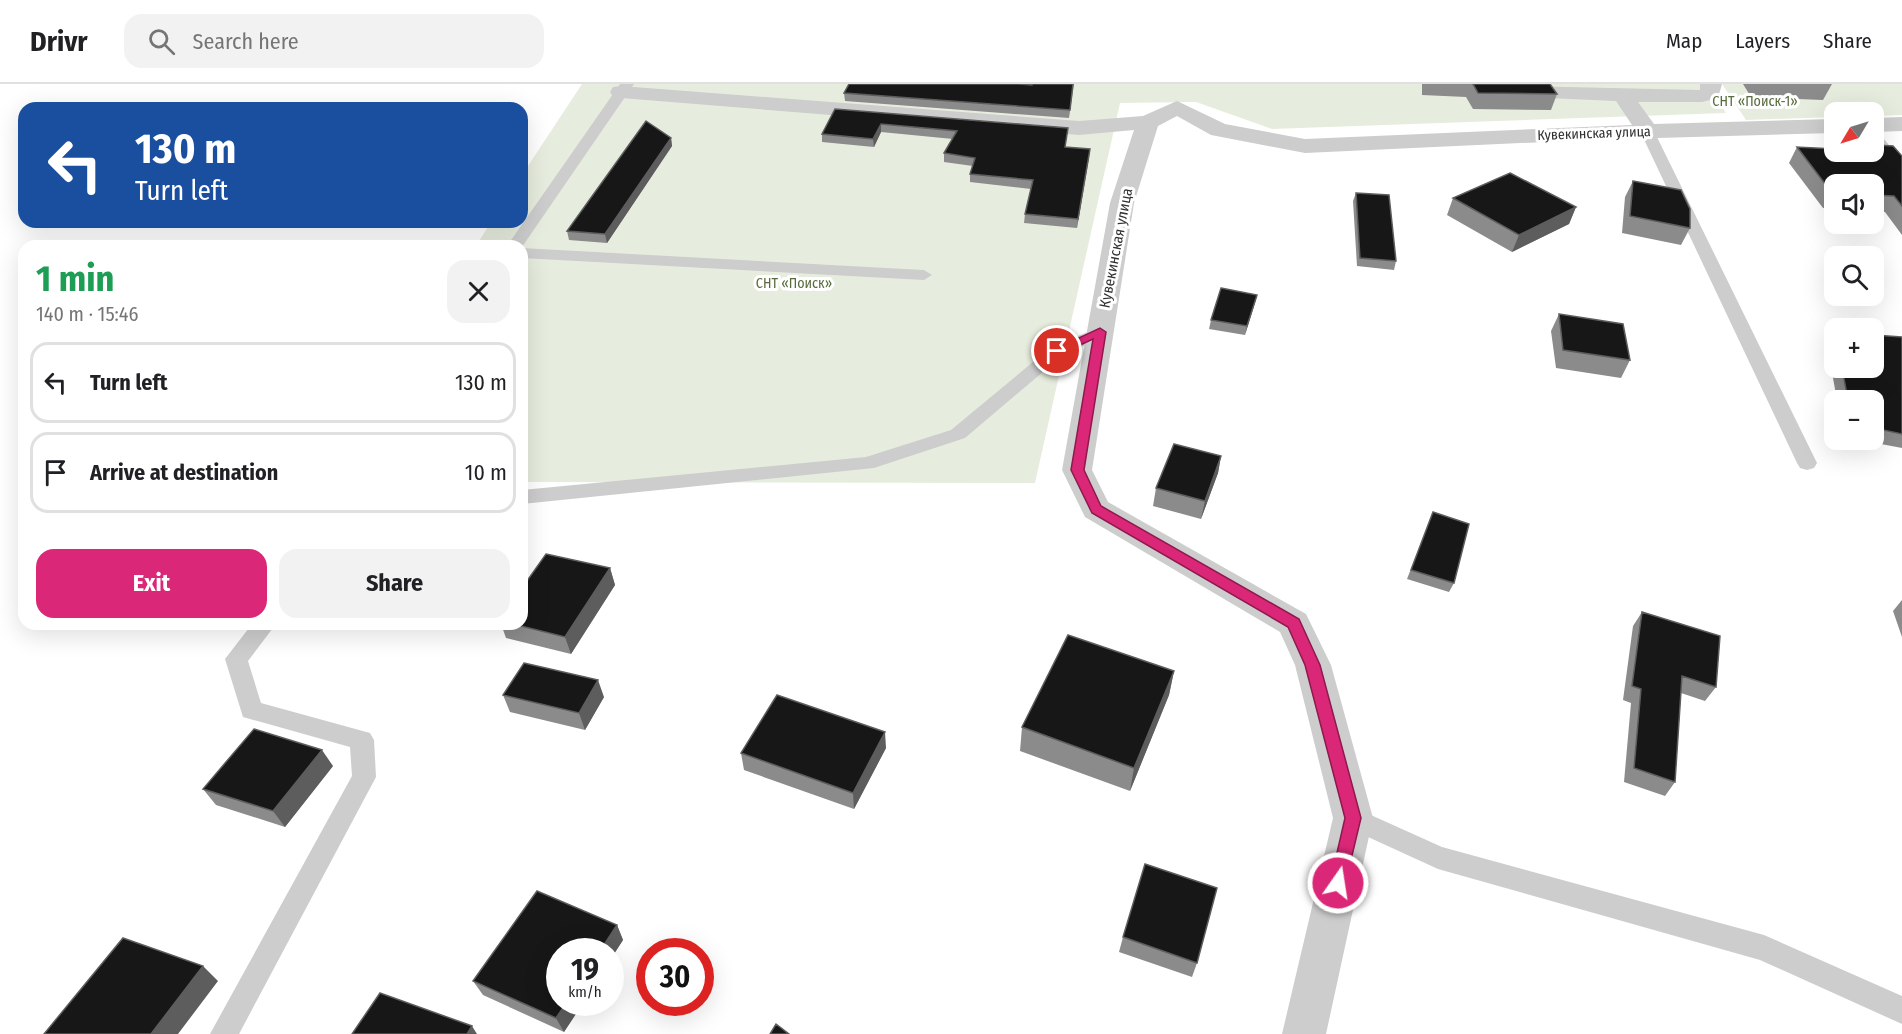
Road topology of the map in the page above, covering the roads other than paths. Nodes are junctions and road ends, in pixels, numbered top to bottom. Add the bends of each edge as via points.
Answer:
1 (1442, 84) edge
2 (1711, 84) edge
3 (624, 88) edge
4 (1623, 95) junction
5 (1174, 96) edge
6 (1148, 122) junction
7 (1902, 124) edge
8 (1884, 125) edge
9 (1824, 126) edge
10 (1647, 131) junction
11 (1884, 148) edge
12 (1902, 170) edge
13 (528, 226) edge
14 (528, 253) edge
15 (924, 274) dead end
16 (1100, 332) junction
17 (1808, 463) dead end
18 (528, 496) edge
19 (260, 630) edge
20 (1353, 818) junction
21 (1902, 1010) edge
22 (224, 1034) edge
23 (1304, 1034) edge

1 - 4 street via 1455,88
2 - 4 street via 1710,93 1702,96
3 - 6 street, Кувекинская улица via 1078,128
3 - 13 lane
4 - 10 street
5 - 6 street, Кувекинская улица
5 - 10 street, Кувекинская улица via 1219,130 1305,146
6 - 16 street, Кувекинская улица via 1122,203
7 - 8 street
9 - 10 street, Кувекинская улица
10 - 17 lane
11 - 12 lane
14 - 15 lane
16 - 18 lane via 1057,351 958,434 867,463
16 - 20 street, Кувекинская улица via 1077,470 1096,509 1294,623 1313,665
19 - 22 lane via 236,659 251,710 362,740 364,777
20 - 21 lane via 1438,857 1764,948
20 - 23 street, Кувекинская улица

